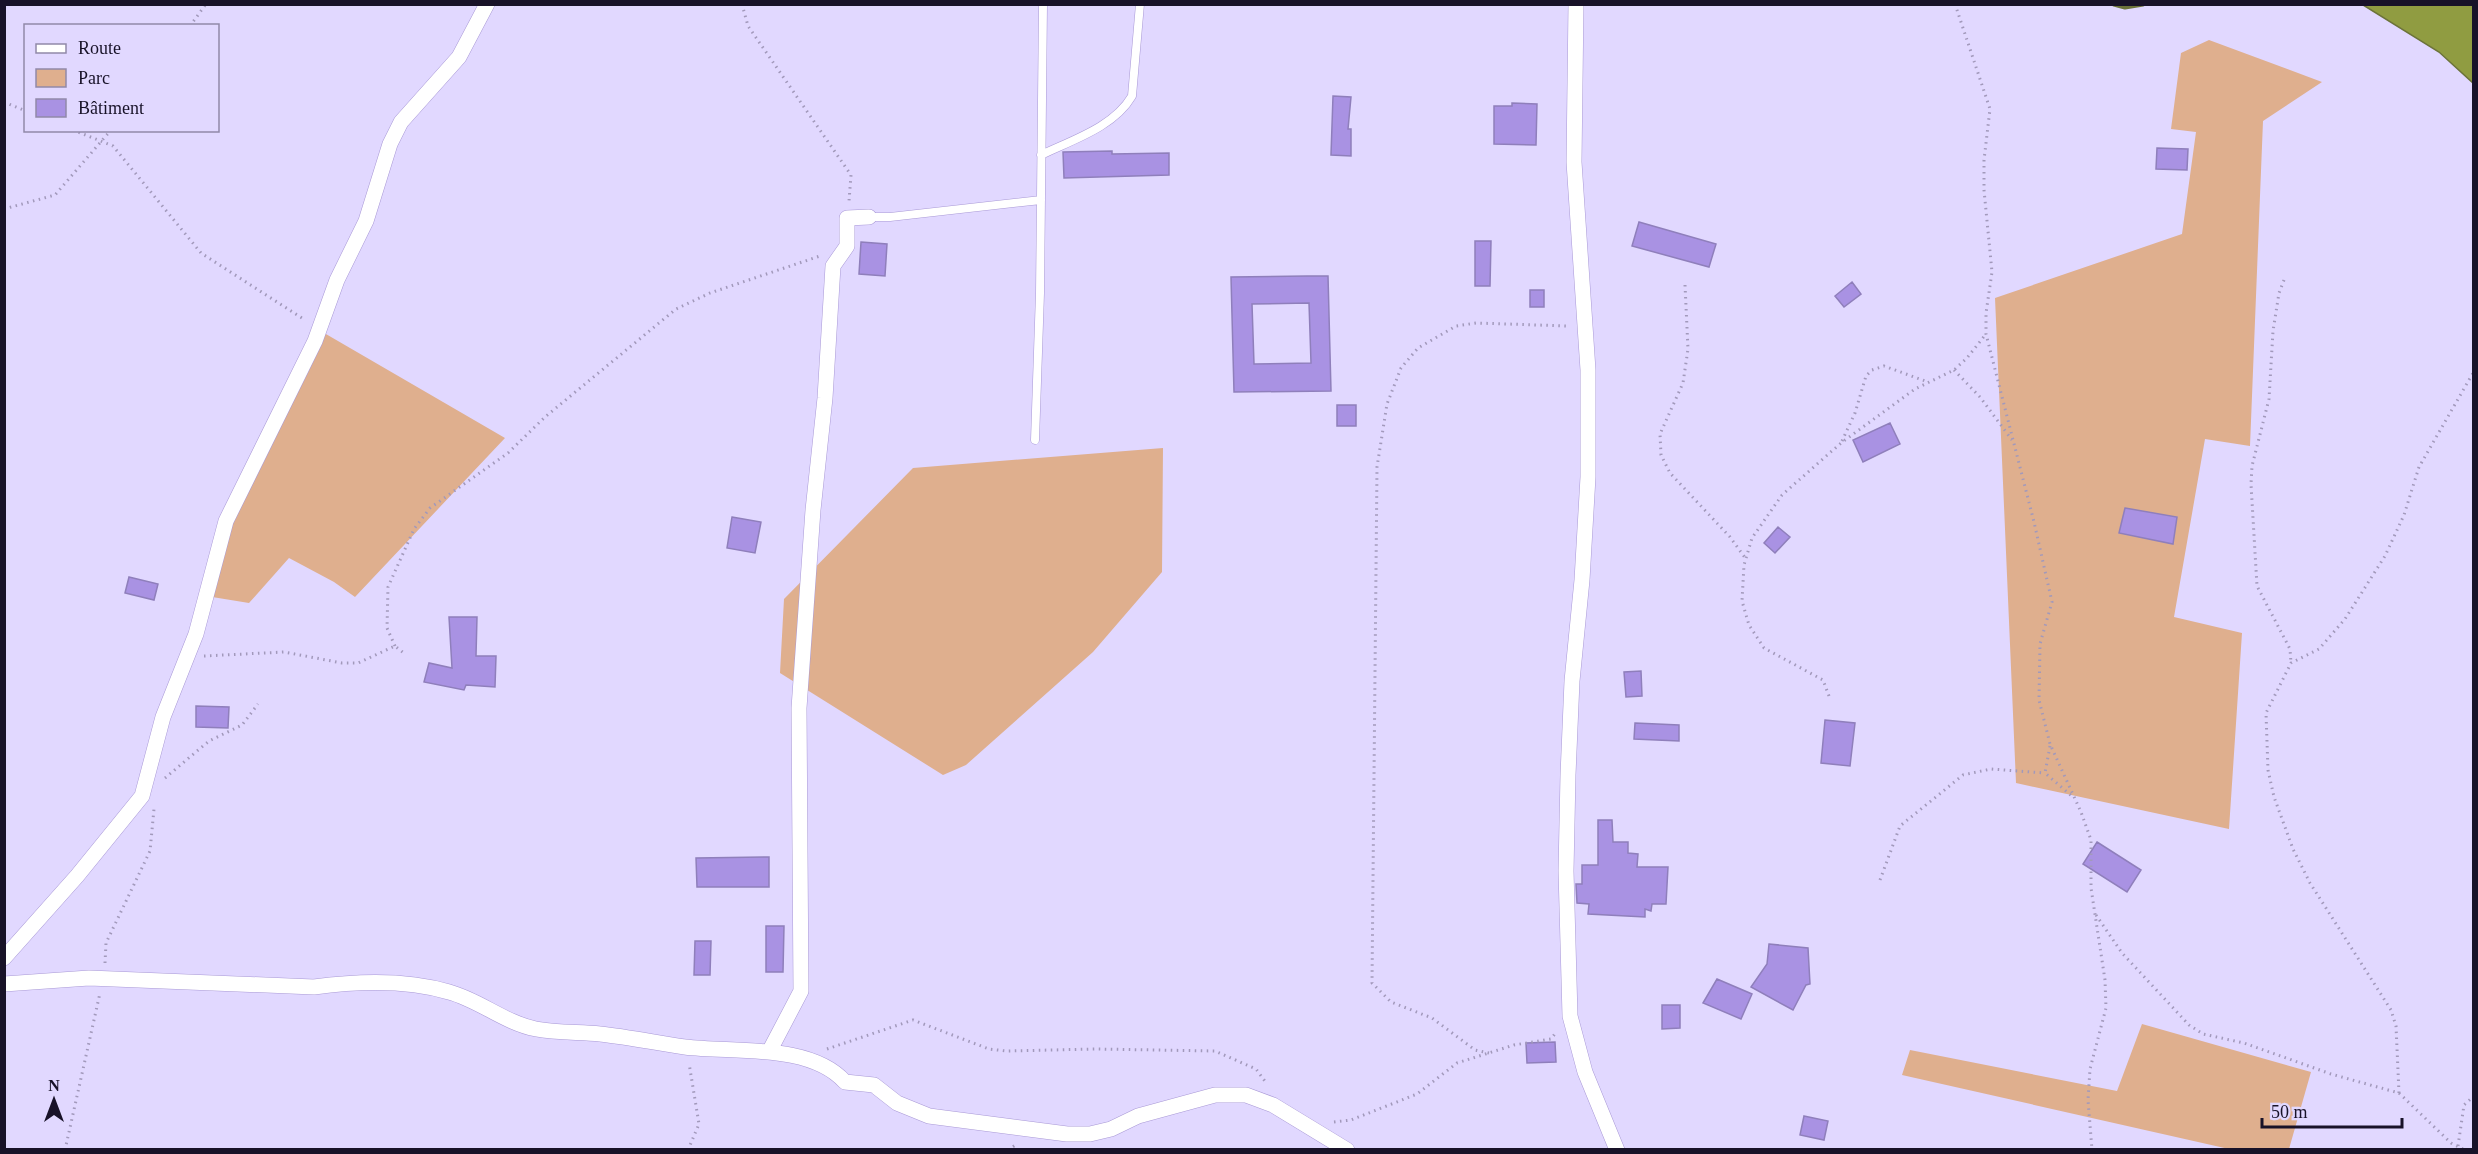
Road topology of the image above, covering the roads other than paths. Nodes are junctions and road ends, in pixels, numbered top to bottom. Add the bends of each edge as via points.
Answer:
1 (487, 4) edge
2 (1043, 4) edge
3 (1140, 4) edge
4 (1576, 4) edge
5 (1041, 155) junction
6 (1041, 200) junction
7 (869, 217) joint
8 (1035, 440) dead end
9 (4, 958) edge
10 (4, 984) edge
11 (769, 1052) junction
12 (1347, 1149) edge
13 (1617, 1149) edge

1 - 9 street via 459,57 401,122 390,144 366,221 337,280 319,330 226,521 196,634 163,717 142,796
2 - 5 lane
3 - 5 lane via 1132,96 1125,108 1095,129
4 - 13 street via 1574,162 1584,278 1588,477 1568,775 1570,1016 1585,1072
5 - 6 lane
6 - 7 lane
6 - 8 lane
7 - 11 street via 847,218 847,246 833,266 799,708 801,991
10 - 11 street via 104,978 314,987 348,982 403,983 450,992 535,1029 686,1047
11 - 12 street via 799,1057 835,1071 845,1082 874,1085 897,1103 929,1116 1090,1134 1215,1095 1246,1095 1273,1105

